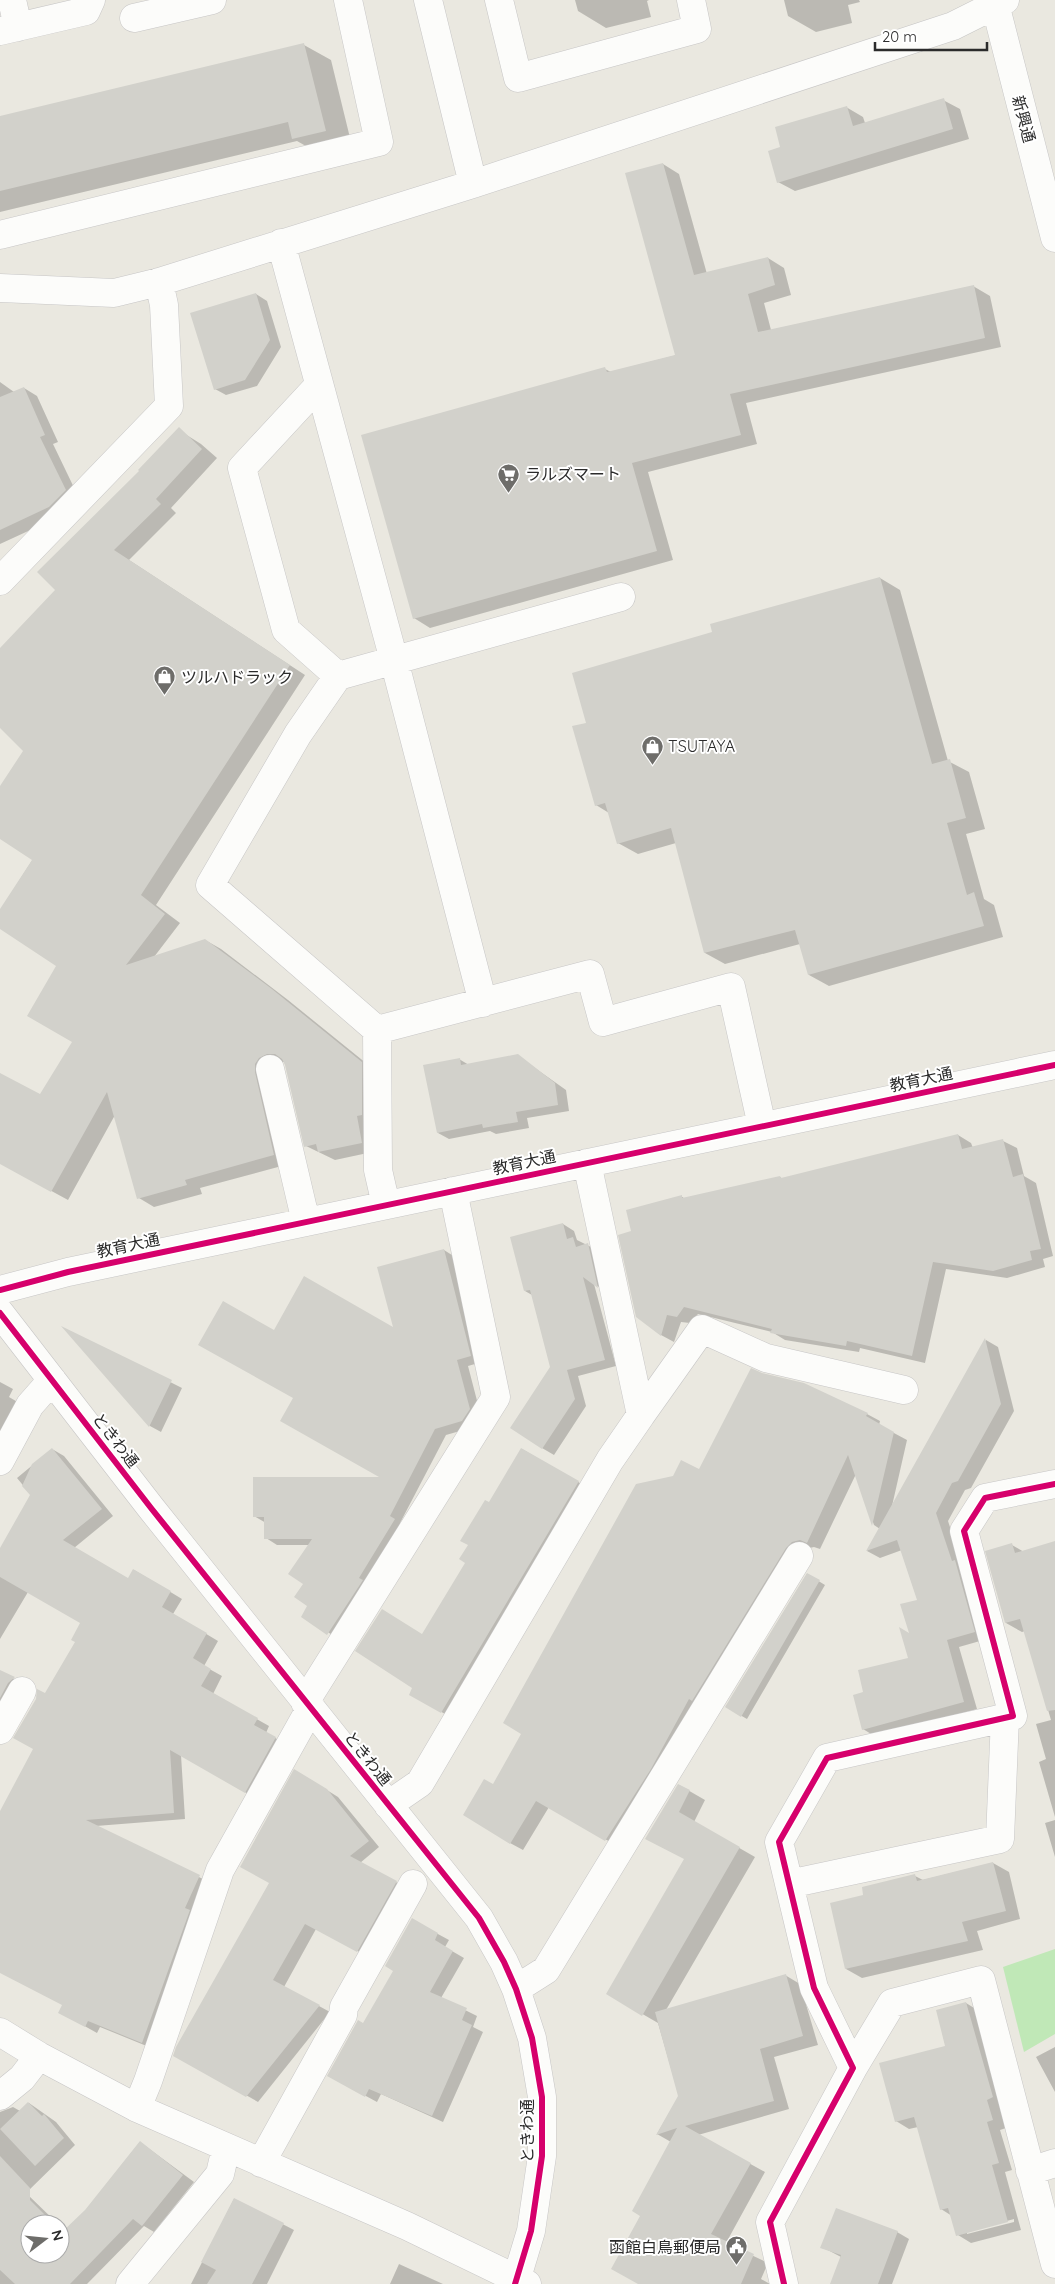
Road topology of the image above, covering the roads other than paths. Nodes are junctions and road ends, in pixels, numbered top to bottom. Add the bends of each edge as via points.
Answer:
1 (12, 0) edge
2 (91, 0) edge
3 (212, 0) edge
4 (348, 0) edge
5 (428, 0) edge
6 (500, 0) edge
7 (691, 0) edge
8 (998, 1) edge
9 (134, 18) dead end
10 (9, 29) edge
11 (473, 184) junction
12 (0, 235) edge
13 (1055, 238) edge
14 (281, 243) junction
15 (159, 282) junction
16 (0, 288) edge
17 (319, 385) junction
18 (0, 581) edge
19 (621, 596) dead end
20 (394, 660) junction
21 (338, 676) junction
22 (483, 1003) junction
23 (377, 1030) junction
24 (1055, 1065) edge
25 (270, 1069) dead end
26 (762, 1126) junction
27 (587, 1163) junction
28 (453, 1191) junction
29 (386, 1206) junction
30 (306, 1222) junction
31 (0, 1290) edge
32 (0, 1313) edge
33 (52, 1380) junction
34 (904, 1390) dead end
35 (641, 1415) junction
36 (0, 1461) edge
37 (1055, 1484) edge
38 (799, 1556) dead end
39 (22, 1691) dead end
40 (308, 1705) junction
41 (1005, 1717) junction
42 (0, 1730) edge
43 (388, 1805) junction
44 (413, 1884) dead end
45 (789, 1884) junction
46 (516, 1989) junction
47 (0, 2032) edge
48 (39, 2056) junction
49 (853, 2068) junction
50 (0, 2096) edge
51 (137, 2108) junction
52 (226, 2148) junction
53 (261, 2163) junction
54 (1042, 2167) edge
55 (1055, 2264) edge
56 (520, 2283) edge
57 (130, 2284) edge
58 (784, 2284) edge

1 - 10 street
2 - 10 street via 86,11
3 - 9 street
4 - 12 street via 379,142
5 - 11 street
6 - 7 street via 518,78 697,29
8 - 11 street via 954,26
8 - 13 street, 新興通
11 - 14 street
14 - 15 street
14 - 17 street
15 - 16 street via 114,293
15 - 18 street via 164,305 169,406
17 - 20 street
17 - 21 street via 242,468 286,630
19 - 20 street
20 - 21 street
20 - 22 street
21 - 23 street via 298,734 210,884
22 - 23 street
22 - 26 street via 590,974 602,1022 731,987
23 - 29 street via 378,1170
24 - 26 street, 教育大通
25 - 30 street
26 - 27 street, 教育大通
27 - 28 street, 教育大通
27 - 35 street
28 - 29 street, 教育大通
28 - 40 street via 496,1397
29 - 30 street, 教育大通
30 - 31 street, 教育大通 via 68,1272
32 - 33 street, ときわ通
33 - 36 street via 30,1405
33 - 40 street, ときわ通
34 - 35 street via 766,1358 702,1329
35 - 43 street via 610,1460 420,1783
37 - 41 street via 985,1498 964,1531 1014,1716
38 - 46 street via 546,1970
39 - 42 street
40 - 43 street, ときわ通
40 - 51 street via 220,1870
41 - 45 street via 827,1758 779,1842
41 - 45 street via 1000,1839
43 - 46 street, ときわ通 via 479,1918
44 - 53 street
45 - 49 street via 814,1988
46 - 56 street, ときわ通 via 532,2038 540,2087 542,2156
47 - 48 street
48 - 50 street via 22,2078
48 - 51 street
49 - 54 street via 892,2003 981,1980
49 - 58 street via 770,2222
51 - 52 street
52 - 53 street
52 - 57 street via 220,2174
53 - 56 street via 407,2226
54 - 55 street

